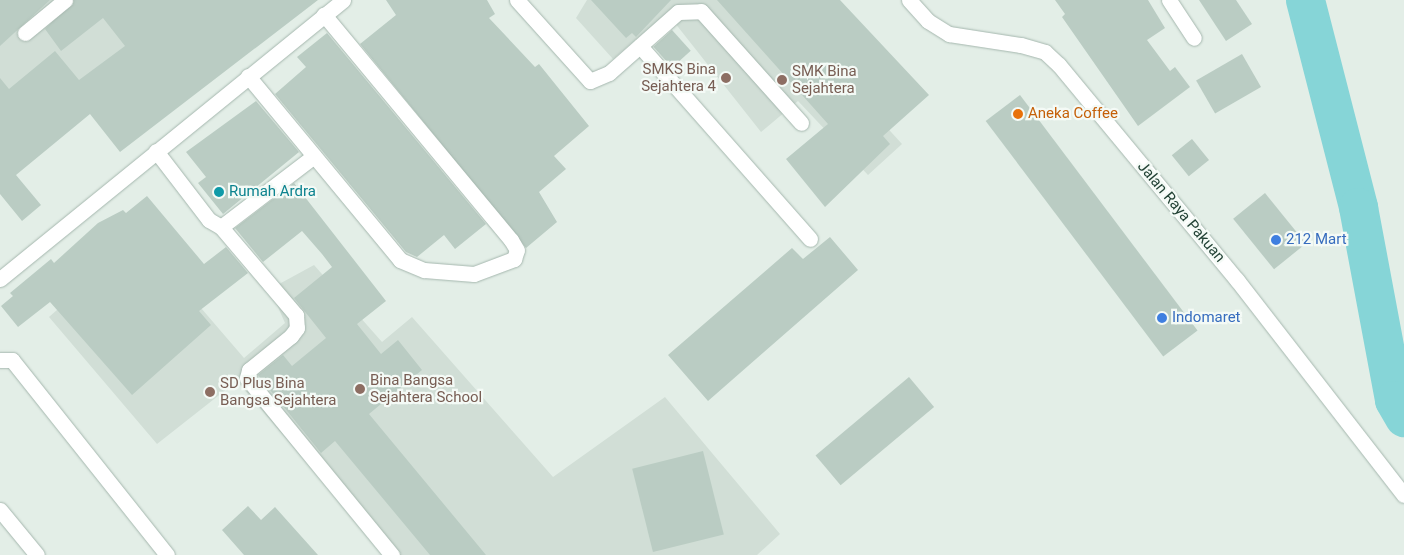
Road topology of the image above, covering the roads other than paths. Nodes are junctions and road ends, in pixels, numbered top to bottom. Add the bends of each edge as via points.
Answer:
1 (66, 0) edge
2 (343, 0) edge
3 (517, 0) edge
4 (909, 0) edge
5 (1169, 0) edge
6 (324, 15) junction
7 (25, 33) dead end
8 (1194, 38) dead end
9 (640, 46) junction
10 (248, 76) junction
11 (800, 123) dead end
12 (156, 151) junction
13 (314, 156) junction
14 (221, 227) junction
15 (810, 239) dead end
16 (0, 279) edge
17 (0, 360) edge
18 (1404, 495) edge
19 (0, 510) edge
20 (160, 553) edge
21 (37, 555) edge
22 (392, 555) edge

1 - 7 street
2 - 6 street
3 - 9 street via 590,81 601,79
4 - 18 street, Jalan Raya Pakuan via 928,22 948,34 1029,47 1045,52 1059,65 1237,280
5 - 8 street
6 - 10 street
6 - 13 street via 511,240 516,250 514,260 474,274 407,264
9 - 11 street via 678,12 701,11
9 - 15 street
10 - 12 street
10 - 13 street
12 - 14 street via 210,220
12 - 16 street
13 - 14 street
14 - 22 street via 276,286 296,315 297,328 247,378
17 - 20 street via 12,360
19 - 21 street

